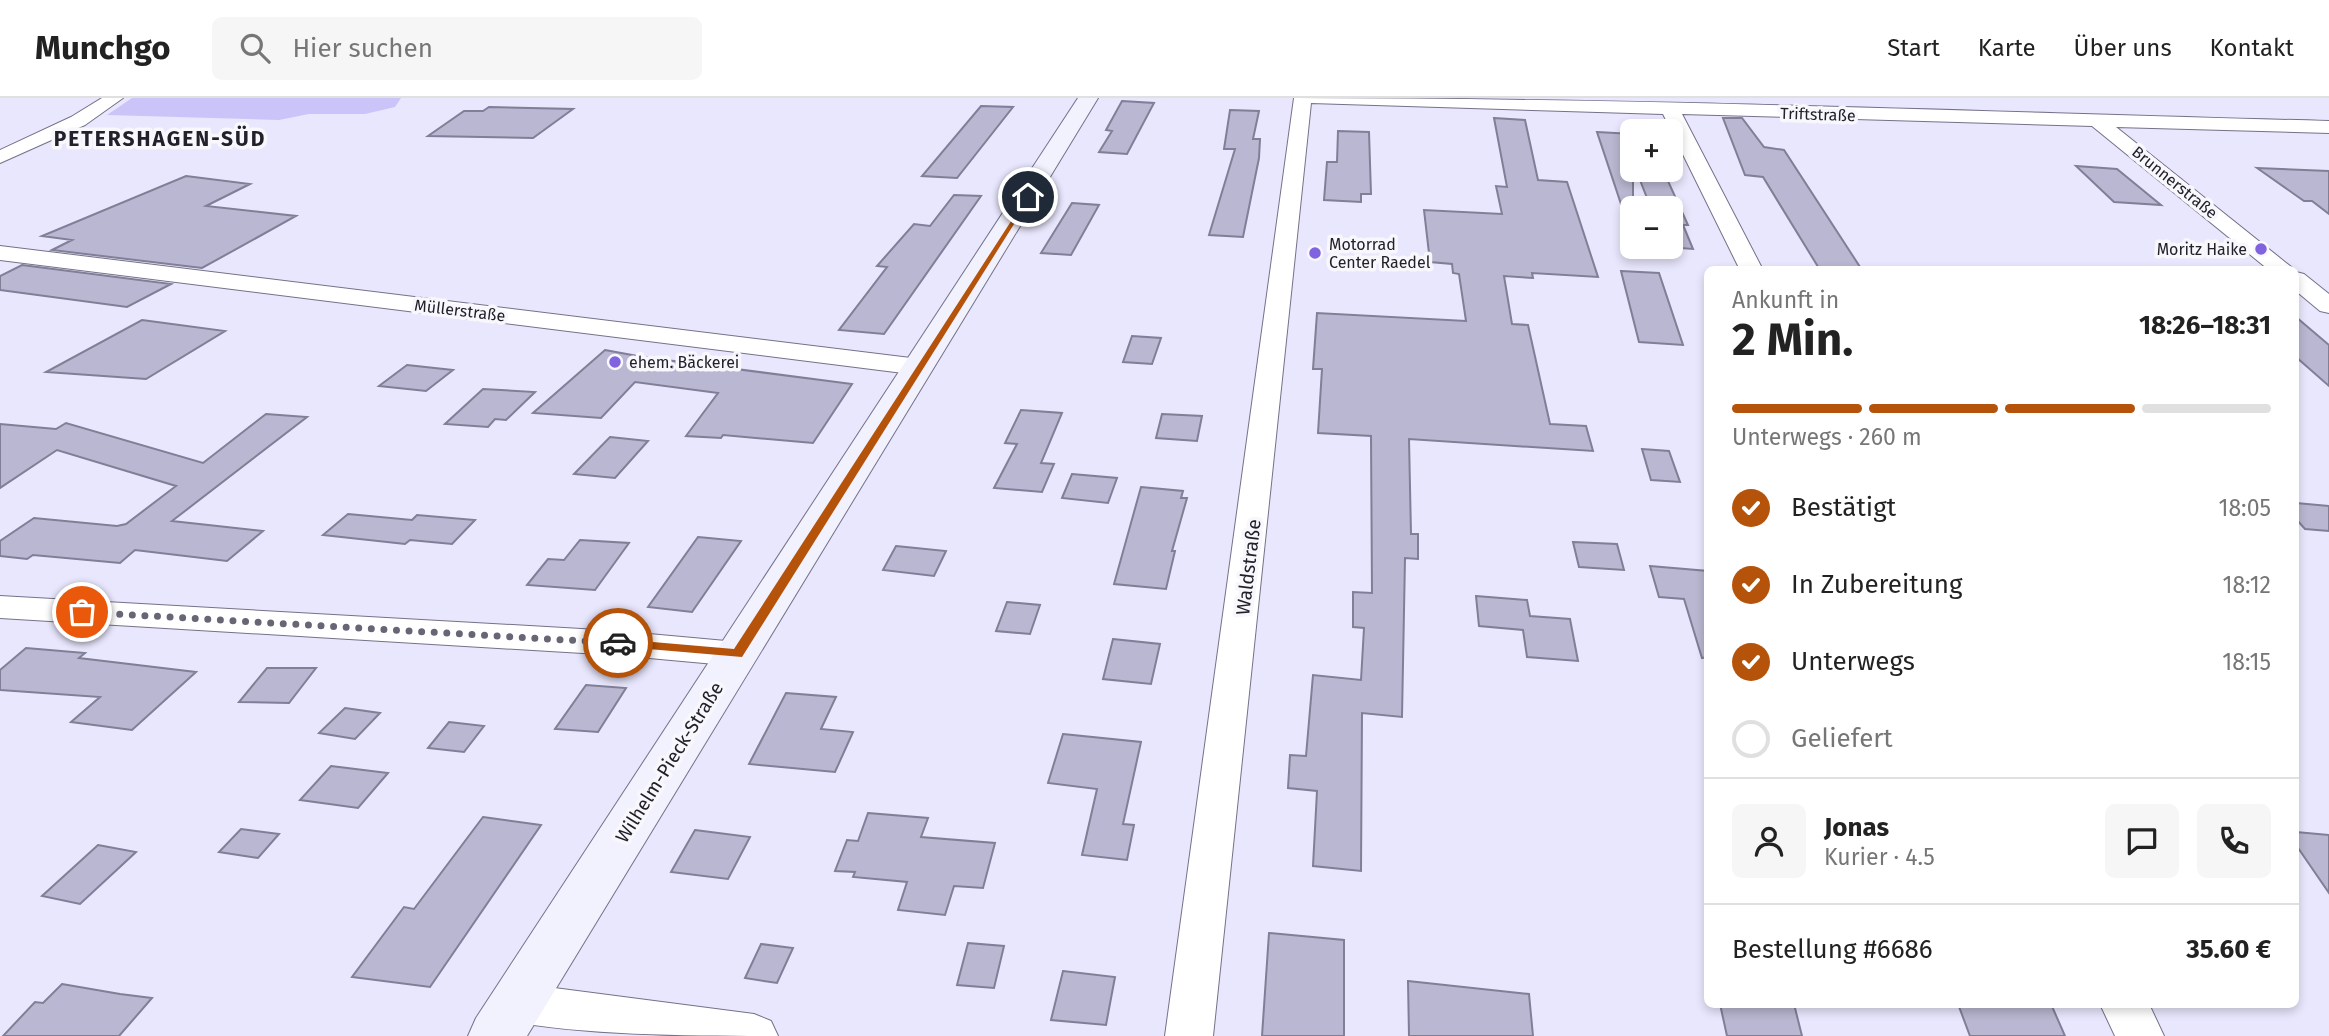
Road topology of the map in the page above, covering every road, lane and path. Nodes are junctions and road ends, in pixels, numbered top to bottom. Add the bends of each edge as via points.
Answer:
1 (114, 98) edge
2 (1088, 98) edge
3 (1305, 98) edge
4 (2071, 103) dead end
5 (1671, 111) junction
6 (2099, 122) junction
7 (2329, 127) edge
8 (0, 157) edge
9 (0, 253) edge
10 (1750, 266) edge
11 (2279, 266) edge
12 (2299, 281) edge
13 (2329, 306) edge
14 (919, 367) junction
15 (0, 607) edge
16 (737, 654) junction
17 (2126, 1008) edge
18 (506, 1020) edge
19 (754, 1036) edge
20 (1189, 1036) edge
21 (2140, 1036) edge

1 - 8 street via 78,121
2 - 14 street, Wilhelm-Pieck-Straße
3 - 5 street, Triftstraße
3 - 20 street, Waldstraße
4 - 6 street, Brunnerstraße
5 - 6 street, Triftstraße
5 - 10 street
6 - 7 street, Triftstraße
6 - 11 street, Brunnerstraße
9 - 14 street, Müllerstraße
12 - 13 street
14 - 16 street, Wilhelm-Pieck-Straße
15 - 16 street
16 - 18 street, Wilhelm-Pieck-Straße
17 - 21 street
18 - 19 street

